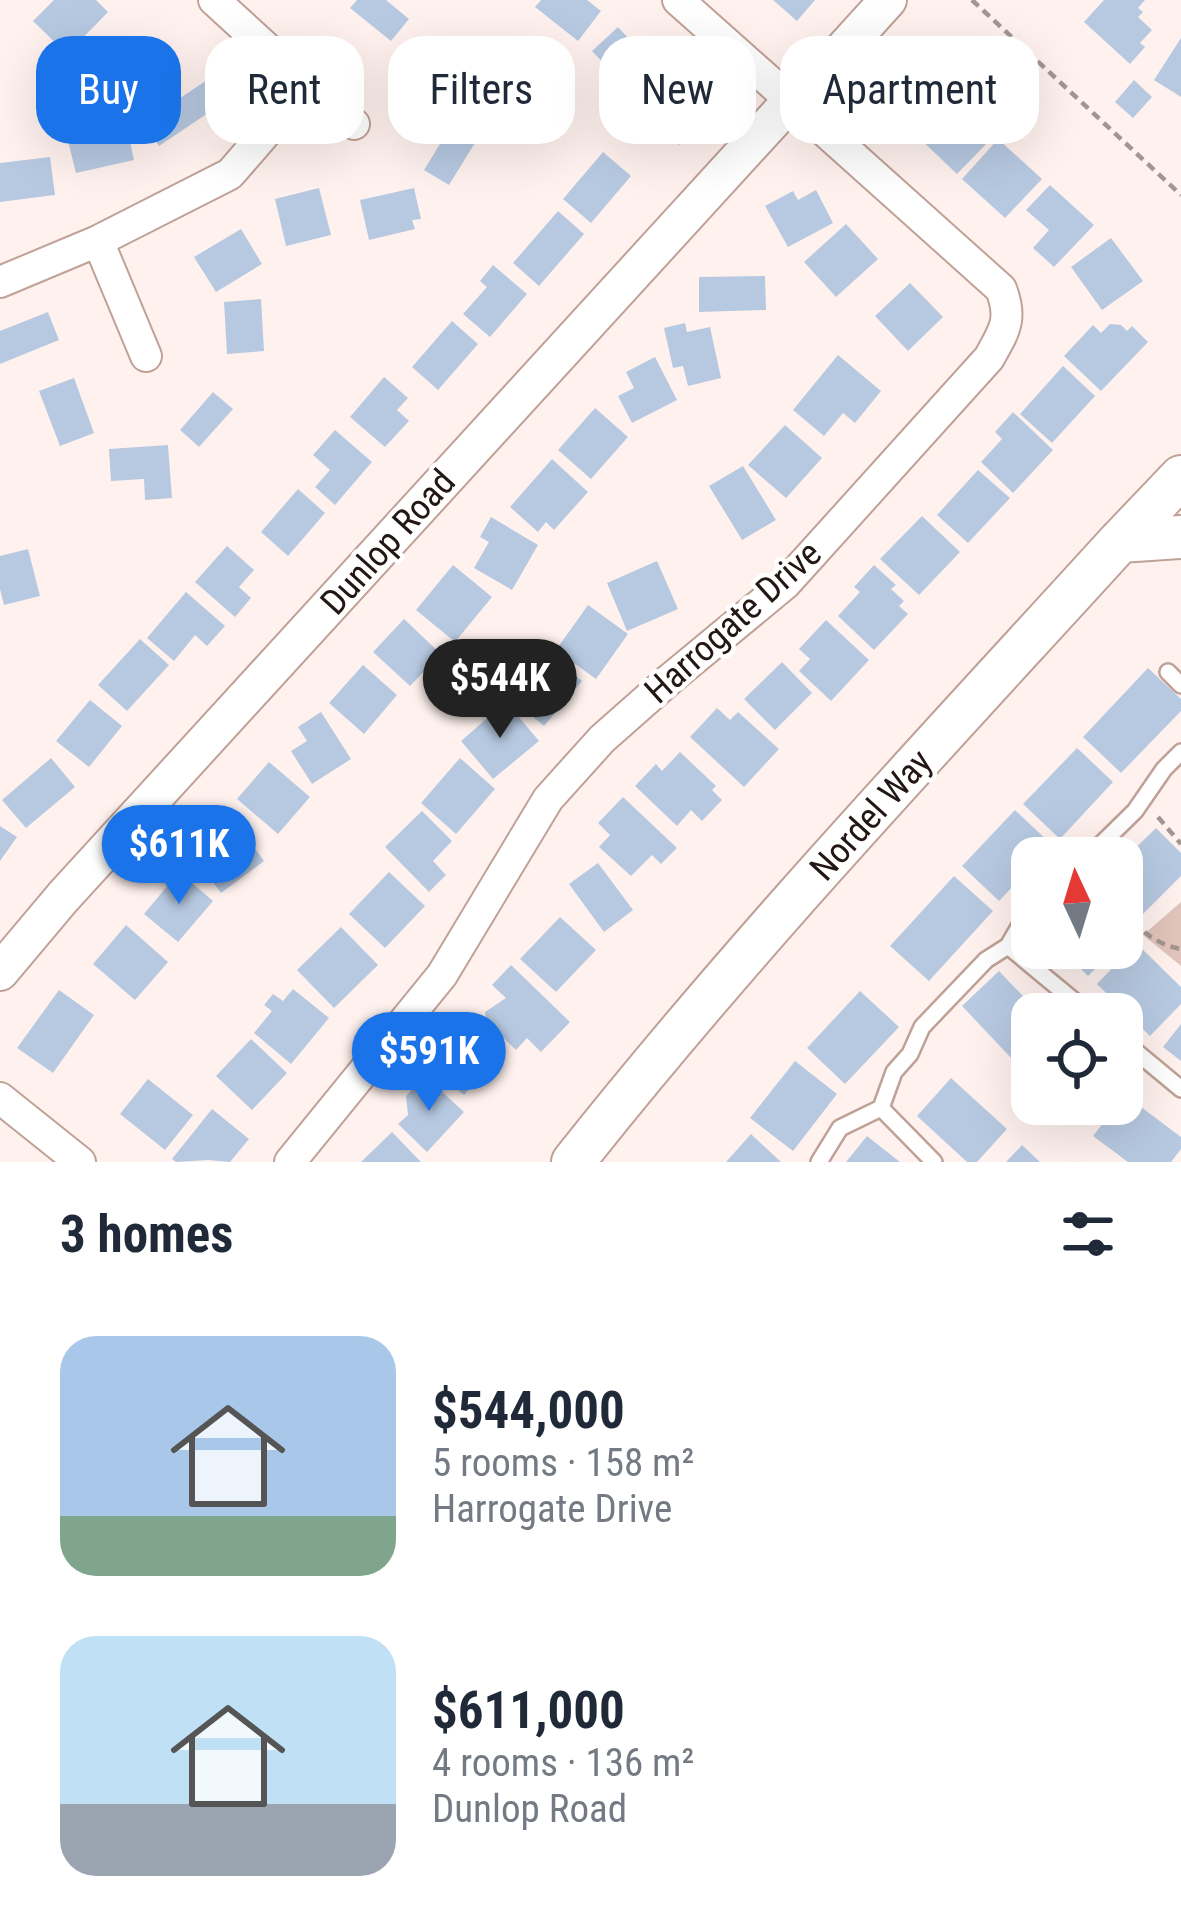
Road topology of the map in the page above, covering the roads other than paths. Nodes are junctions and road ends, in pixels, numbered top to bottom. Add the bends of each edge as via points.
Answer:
1 (214, 0) edge
2 (678, 0) edge
3 (888, 0) edge
4 (253, 36) edge
5 (854, 36) edge
6 (780, 89) edge
7 (780, 116) edge
8 (256, 144) edge
9 (841, 144) edge
10 (98, 241) junction
11 (0, 282) edge
12 (146, 356) dead end
13 (1181, 477) edge
14 (1181, 537) edge
15 (1120, 541) junction
16 (1168, 672) dead end
17 (1181, 685) edge
18 (1181, 752) edge
19 (1108, 837) edge
20 (1011, 940) edge
21 (1008, 946) junction
22 (0, 972) edge
23 (1065, 993) edge
24 (1143, 1057) edge
25 (1181, 1089) edge
26 (0, 1098) edge
27 (880, 1108) junction
28 (80, 1162) edge
29 (290, 1162) edge
30 (573, 1162) edge
31 (819, 1162) edge
32 (934, 1162) edge

1 - 4 street
2 - 6 street, Harrogate Drive
3 - 5 street, Dunlop Road
7 - 22 street, Dunlop Road
8 - 10 street via 230,174
9 - 29 street, Harrogate Drive via 1001,289 1006,328 785,584 602,739 548,799 442,975
10 - 11 street
10 - 12 street
13 - 15 main road, Nordel Way
14 - 15 main road
15 - 30 main road, Nordel Way via 740,959
16 - 17 lane
18 - 19 lane
20 - 21 lane
21 - 23 lane
21 - 27 lane via 922,1027
24 - 25 lane
26 - 28 street
27 - 31 lane via 840,1128
27 - 32 lane

